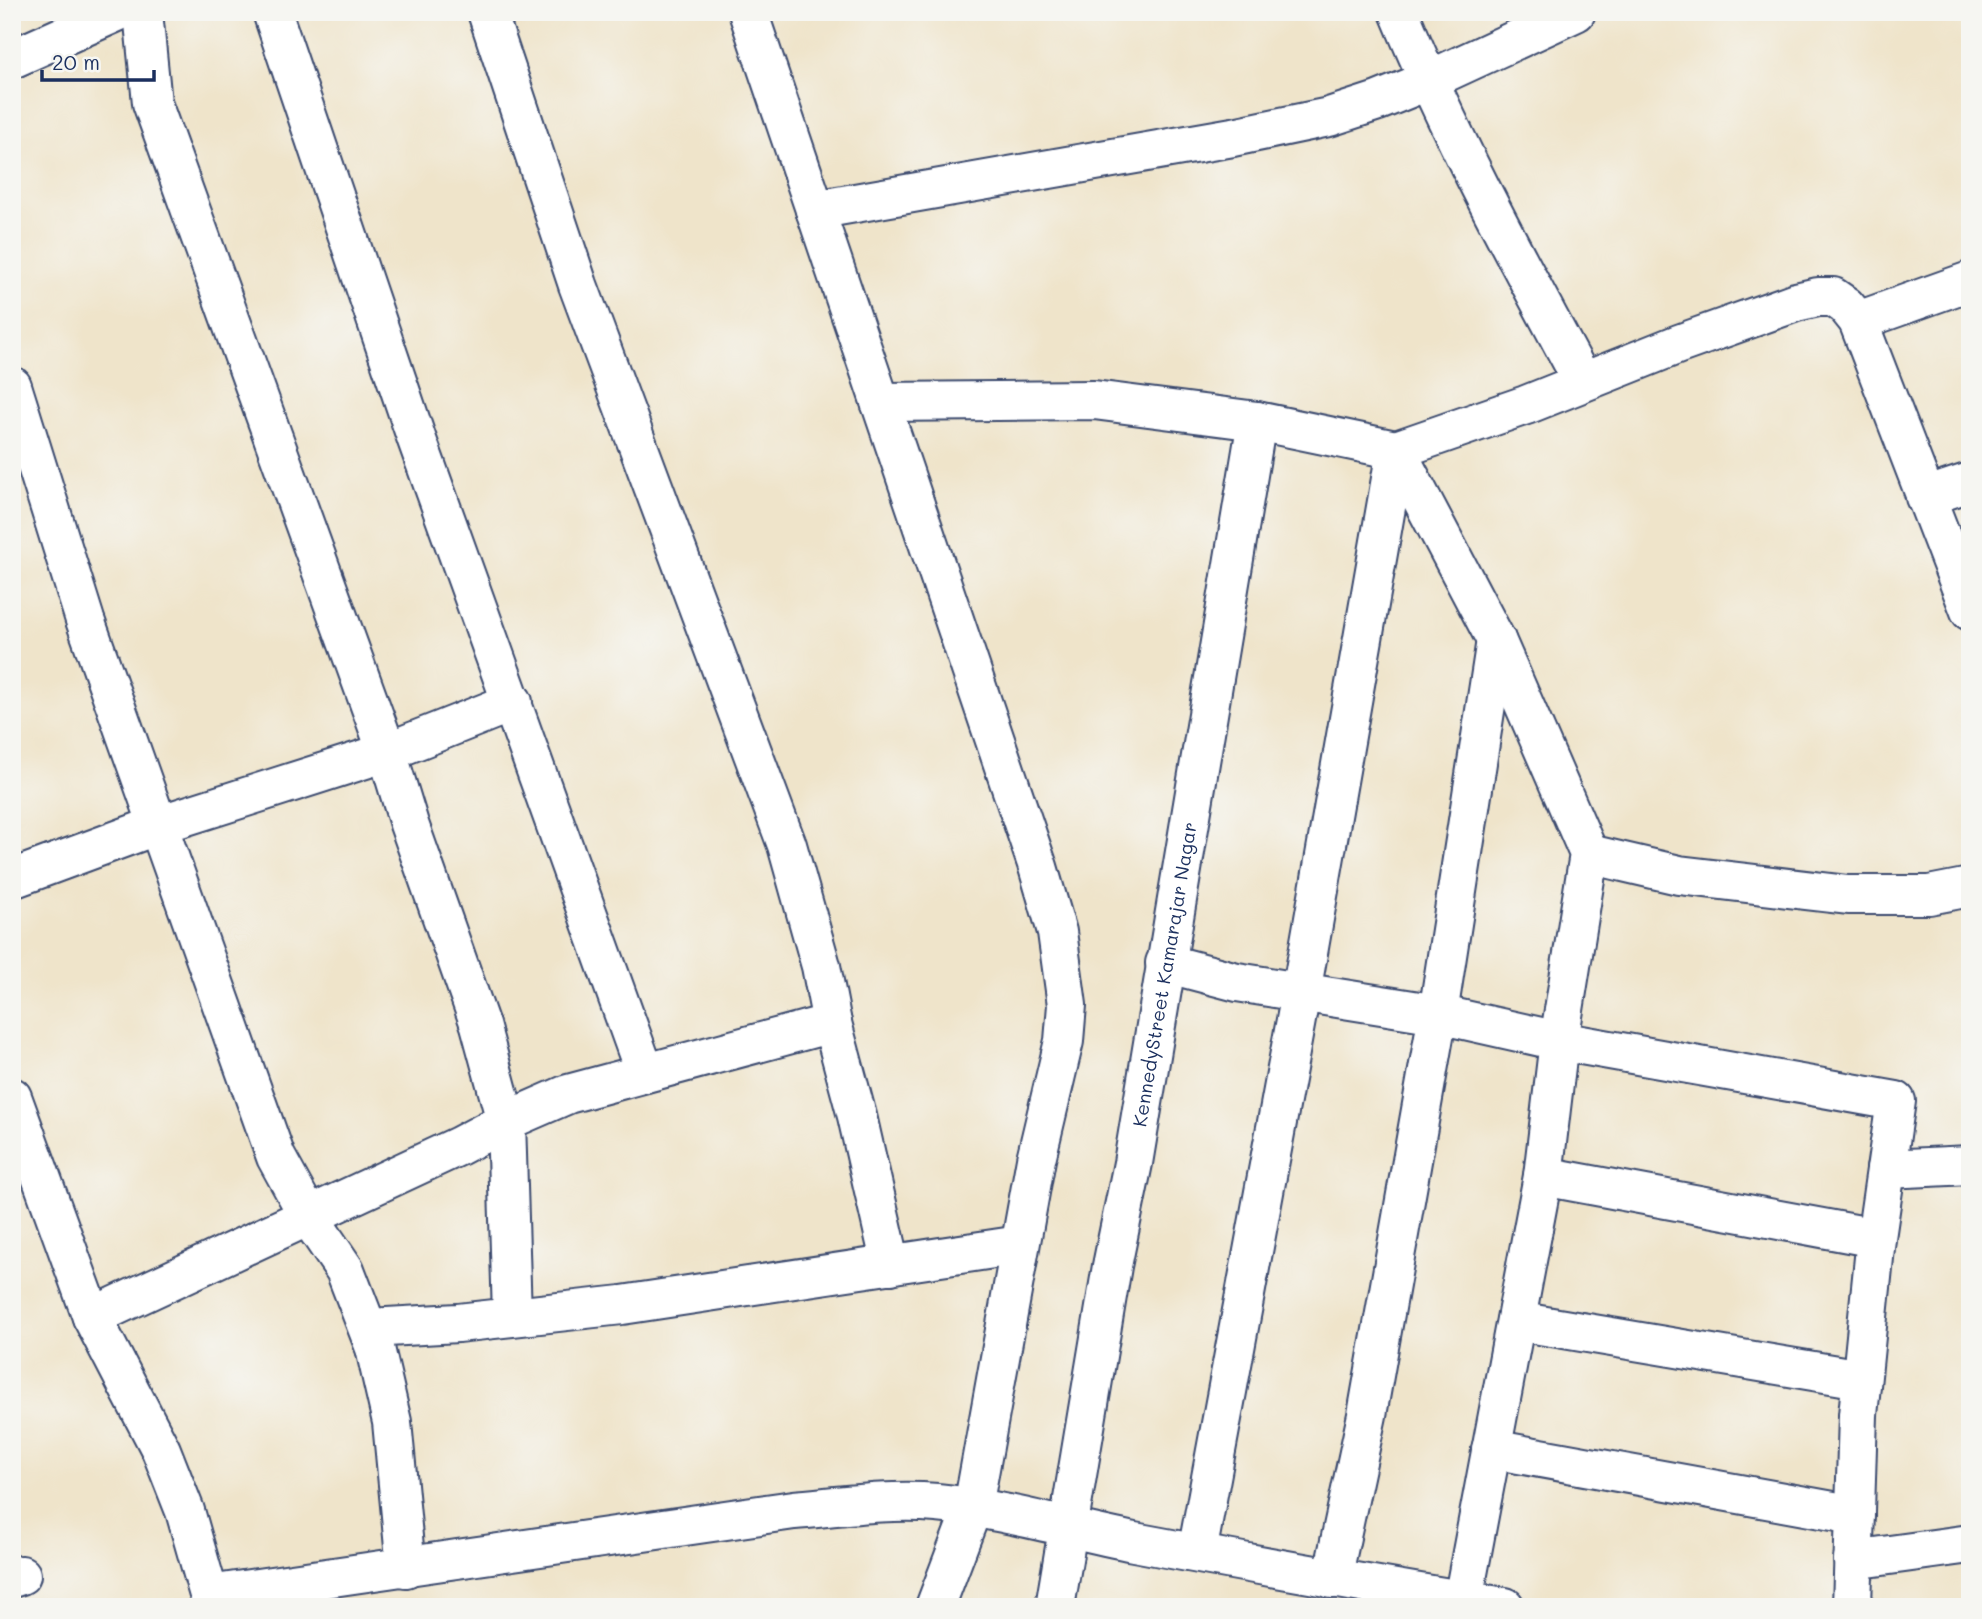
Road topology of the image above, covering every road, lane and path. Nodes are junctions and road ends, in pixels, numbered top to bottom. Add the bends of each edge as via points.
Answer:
1 (117, 12) edge
2 (143, 12) edge
3 (272, 12) edge
4 (488, 12) edge
5 (748, 12) edge
6 (1399, 12) edge
7 (1576, 12) edge
8 (12, 59) edge
9 (1427, 80) junction
10 (815, 210) junction
11 (1970, 281) edge
12 (1858, 321) junction
13 (1583, 382) junction
14 (12, 386) edge
15 (880, 402) junction
16 (1257, 421) junction
17 (1396, 450) junction
18 (1970, 482) edge
19 (1925, 496) junction
20 (1970, 611) edge
21 (1496, 640) junction
22 (513, 702) junction
23 (387, 752) junction
24 (158, 825) junction
25 (1589, 853) junction
26 (12, 878) edge
27 (1970, 887) edge
28 (1165, 962) junction
29 (1301, 993) junction
30 (1438, 1014) junction
31 (832, 1023) junction
32 (1559, 1041) junction
33 (645, 1073) junction
34 (12, 1097) edge
35 (506, 1121) junction
36 (1970, 1165) edge
37 (1886, 1169) junction
38 (1543, 1176) junction
39 (309, 1217) junction
40 (1876, 1238) junction
41 (1020, 1245) junction
42 (891, 1265) junction
43 (92, 1317) junction
44 (512, 1317) junction
45 (1516, 1321) junction
46 (369, 1328) junction
47 (1861, 1379) junction
48 (1491, 1449) junction
49 (973, 1507) junction
50 (1855, 1515) junction
51 (1069, 1528) junction
52 (1970, 1544) edge
53 (1198, 1553) junction
54 (1853, 1560) junction
55 (406, 1568) junction
56 (1332, 1579) junction
57 (1463, 1600) junction
58 (935, 1607) edge
59 (1055, 1607) edge
60 (1505, 1607) edge
61 (1852, 1607) edge

1 - 8 street
2 - 23 street via 152,103
3 - 22 street via 417,440
4 - 31 street via 578,285 787,845
5 - 10 street
6 - 9 street
7 - 9 street
9 - 10 street via 1329,117 1245,135
9 - 13 street
10 - 15 street
11 - 12 street
12 - 13 street via 1833,297 1807,299
12 - 19 street
13 - 17 street
14 - 24 street via 85,620
15 - 16 street via 1094,400
15 - 41 street via 1057,932 1066,1005 1064,1041
16 - 17 street
16 - 28 street, KennedyStreet Kamarajar Nagar
17 - 21 street
17 - 29 street
18 - 19 street
19 - 20 street
21 - 25 street
21 - 30 street
22 - 23 street
22 - 33 street
23 - 24 street
23 - 35 street via 480,1026
24 - 26 street
24 - 39 street via 276,1157
25 - 27 street via 1679,875 1848,895 1929,895
25 - 32 street
28 - 29 street
28 - 51 street, KennedyStreet Kamarajar Nagar
29 - 30 street
29 - 53 street
30 - 32 street
30 - 56 street via 1367,1415
31 - 33 street
31 - 42 street
32 - 37 street via 1896,1101
32 - 38 street
33 - 35 street via 568,1094
34 - 43 street
35 - 39 street
35 - 44 street
36 - 37 street
37 - 40 street
38 - 40 street
38 - 45 street
39 - 43 street
39 - 46 street via 345,1270
40 - 47 street
41 - 42 street
41 - 49 street
42 - 44 street
43 - 55 street via 161,1450 185,1511 209,1595
44 - 46 street
45 - 47 street
45 - 48 street
46 - 55 street via 392,1422
47 - 50 street
48 - 50 street
48 - 57 street
49 - 51 street
49 - 55 street via 870,1503 794,1510
49 - 58 street
50 - 54 street
51 - 53 street
51 - 59 street, KennedyStreet Kamarajar Nagar
52 - 54 street
53 - 56 street
54 - 61 street
56 - 57 street
57 - 60 street

